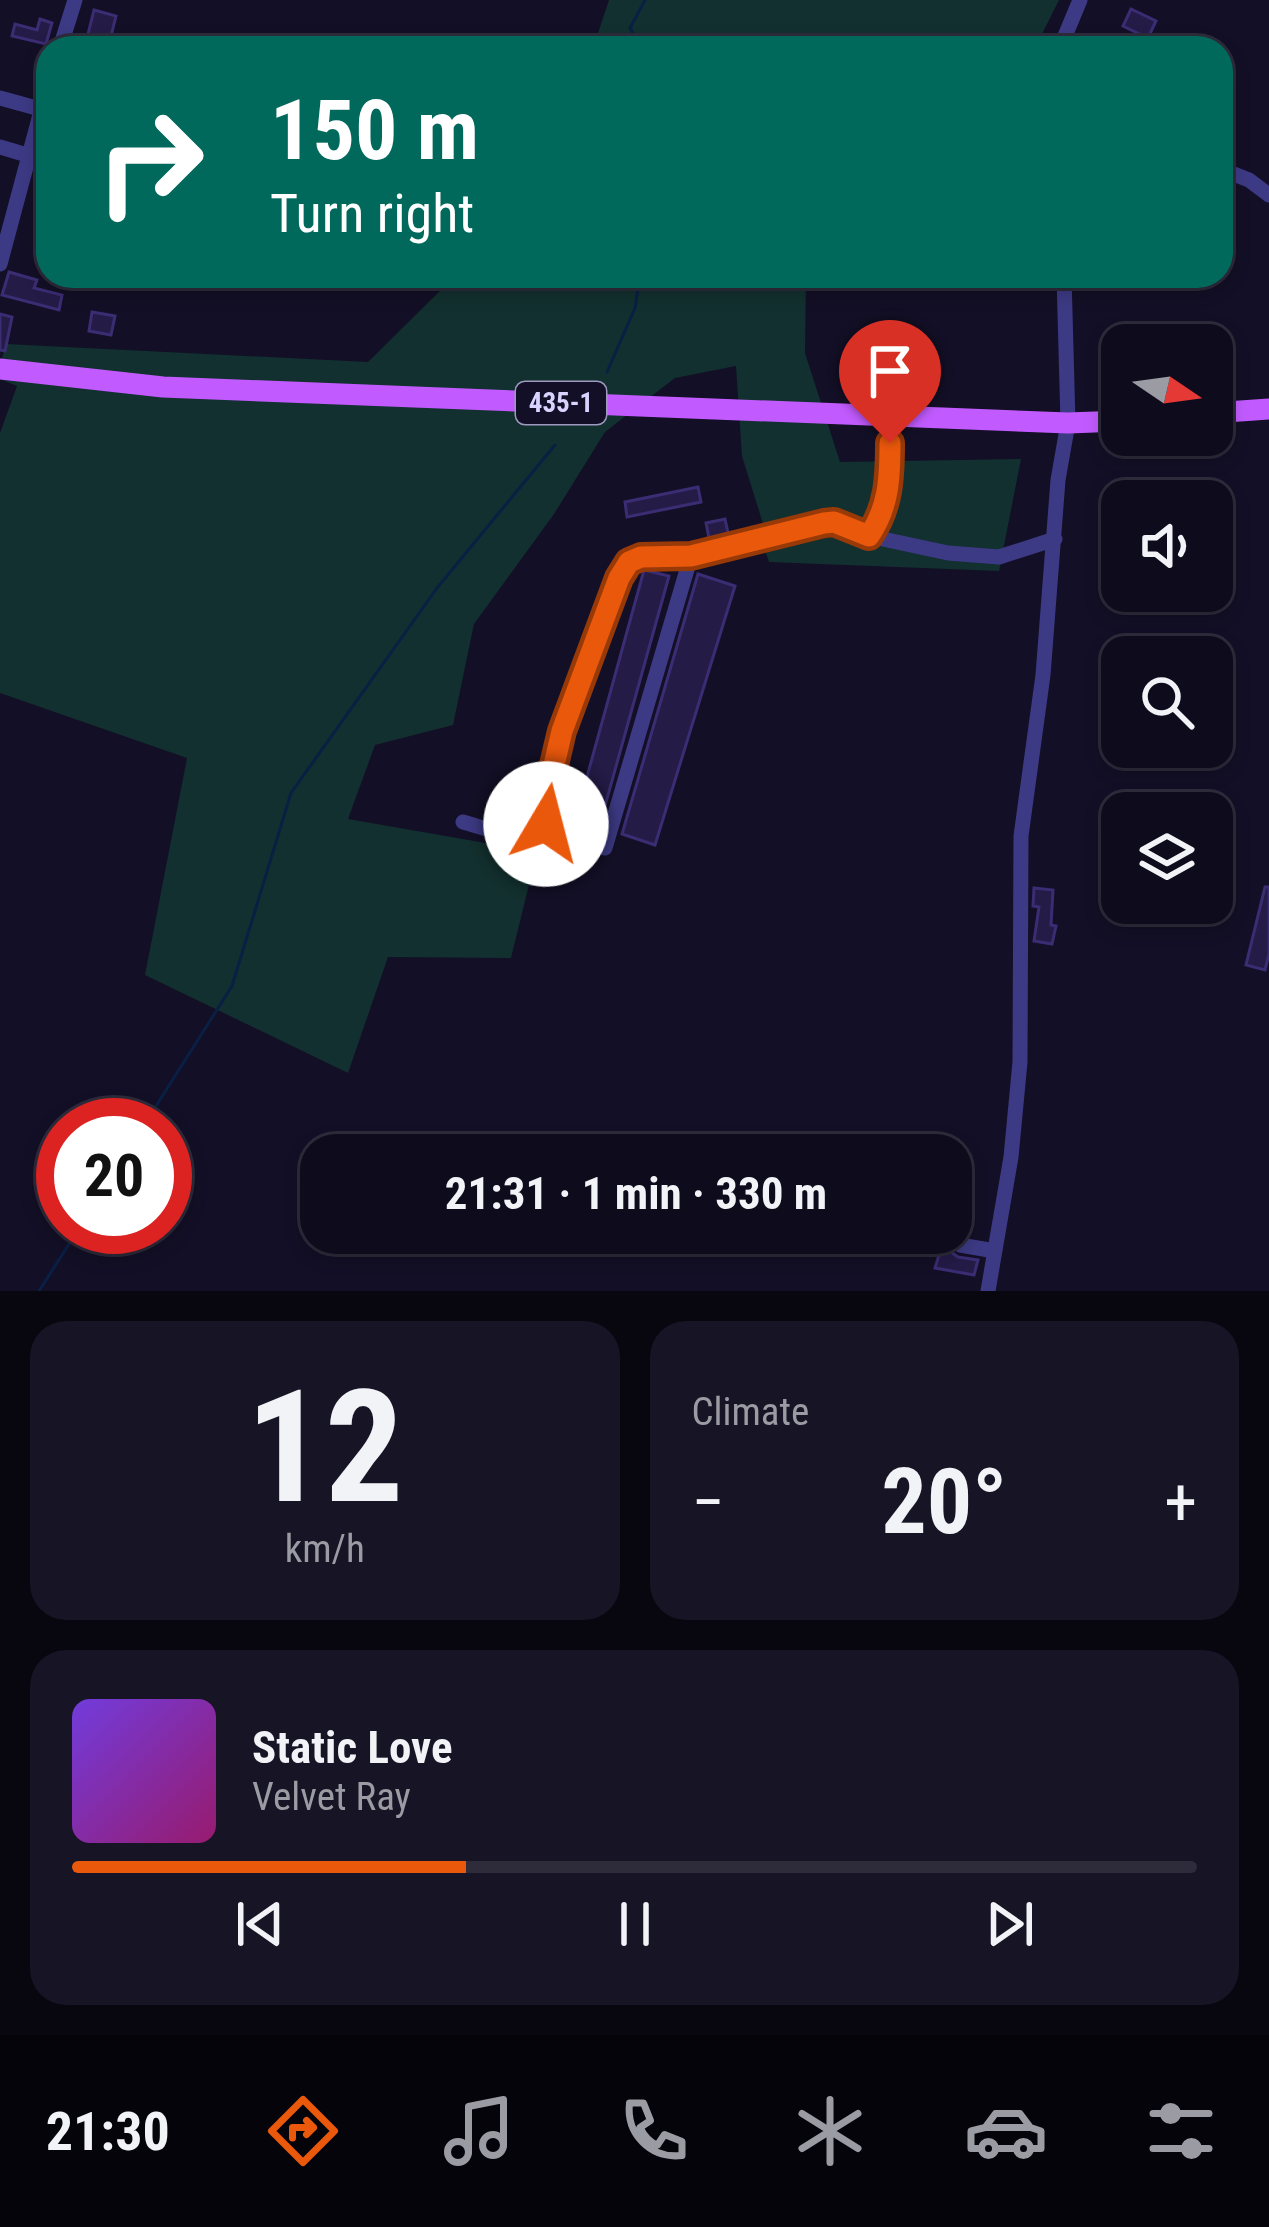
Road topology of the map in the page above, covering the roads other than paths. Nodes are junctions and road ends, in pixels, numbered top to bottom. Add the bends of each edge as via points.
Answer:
1 (75, 0) edge
2 (1080, 0) edge
3 (64, 36) edge
4 (1065, 36) edge
5 (0, 98) edge
6 (36, 108) edge
7 (36, 124) edge
8 (0, 147) edge
9 (28, 155) junction
10 (1233, 174) edge
11 (1269, 195) edge
12 (0, 264) edge
13 (1064, 288) edge
14 (0, 370) edge
15 (1269, 409) edge
16 (1233, 412) edge
17 (891, 417) junction
18 (1101, 422) edge
19 (1068, 423) junction
20 (869, 536) junction
21 (1055, 539) junction
22 (691, 556) junction
23 (463, 821) dead end
24 (604, 848) dead end
25 (972, 1247) edge
26 (995, 1251) junction
27 (988, 1291) edge

1 - 3 street
2 - 4 street
5 - 6 street
7 - 9 street
8 - 9 street
9 - 12 street
10 - 11 street
13 - 19 street
14 - 17 main road, 435-1 via 163,387
15 - 16 main road
17 - 19 main road, 435-1
17 - 20 street via 887,501
18 - 19 main road, 435-1
19 - 21 street
20 - 21 street via 999,557
20 - 22 street via 824,523
21 - 26 street via 1021,836 1020,1062
22 - 23 street via 635,559 619,578 562,731 542,829 513,835
22 - 24 street
25 - 26 street
26 - 27 street

